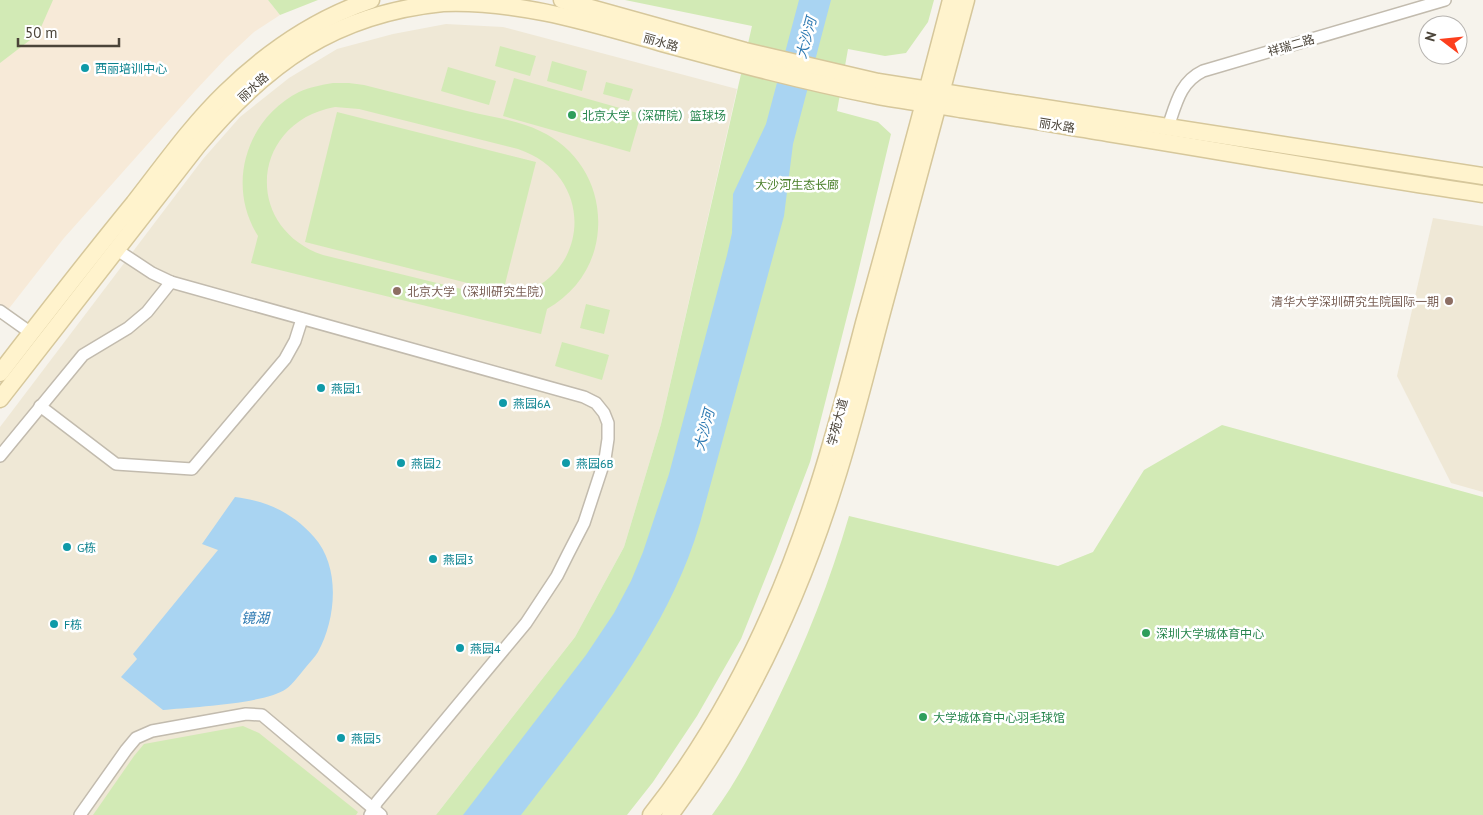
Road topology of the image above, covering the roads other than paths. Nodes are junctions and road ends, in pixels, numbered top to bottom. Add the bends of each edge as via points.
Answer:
1 (370, 0) edge
2 (562, 0) edge
3 (951, 0) edge
4 (966, 0) edge
5 (1445, 0) edge
6 (743, 58) junction
7 (933, 97) junction
8 (1168, 127) junction
9 (1483, 176) edge
10 (1483, 194) edge
11 (117, 250) junction
12 (171, 282) junction
13 (0, 311) edge
14 (302, 319) junction
15 (31, 333) junction
16 (0, 372) edge
17 (0, 399) edge
18 (40, 406) junction
19 (0, 456) edge
20 (375, 813) edge
21 (80, 815) edge
22 (651, 815) edge
23 (670, 815) edge

1 - 15 main road, 丽水路 via 295,36 226,92
2 - 6 main road, 丽水路
3 - 7 main road, 学苑大道
4 - 7 main road, 学苑大道
5 - 8 street, 祥瑞二路 via 1203,71 1182,88
6 - 7 main road, 丽水路 via 876,88
6 - 11 main road, 丽水路 via 508,4 446,2 406,8 362,20 339,28 298,50 246,93 204,139
7 - 8 main road, 丽水路
7 - 10 main road, 丽水路
7 - 22 main road, 学苑大道 via 830,449 786,578 748,664 686,767
7 - 23 main road, 学苑大道 via 847,444 810,556 754,682 709,760
8 - 9 main road, 丽水路
11 - 12 street
11 - 17 main road, 丽水路
12 - 14 street
12 - 18 street via 147,312 128,328 83,355
13 - 15 street
14 - 18 street via 285,360 192,469 116,464
14 - 20 street via 584,397 596,403 608,423 605,459 584,523 557,576 526,623 384,795
15 - 16 main road, 丽水路
18 - 19 street
20 - 21 street via 262,715 246,714 152,731 136,738

